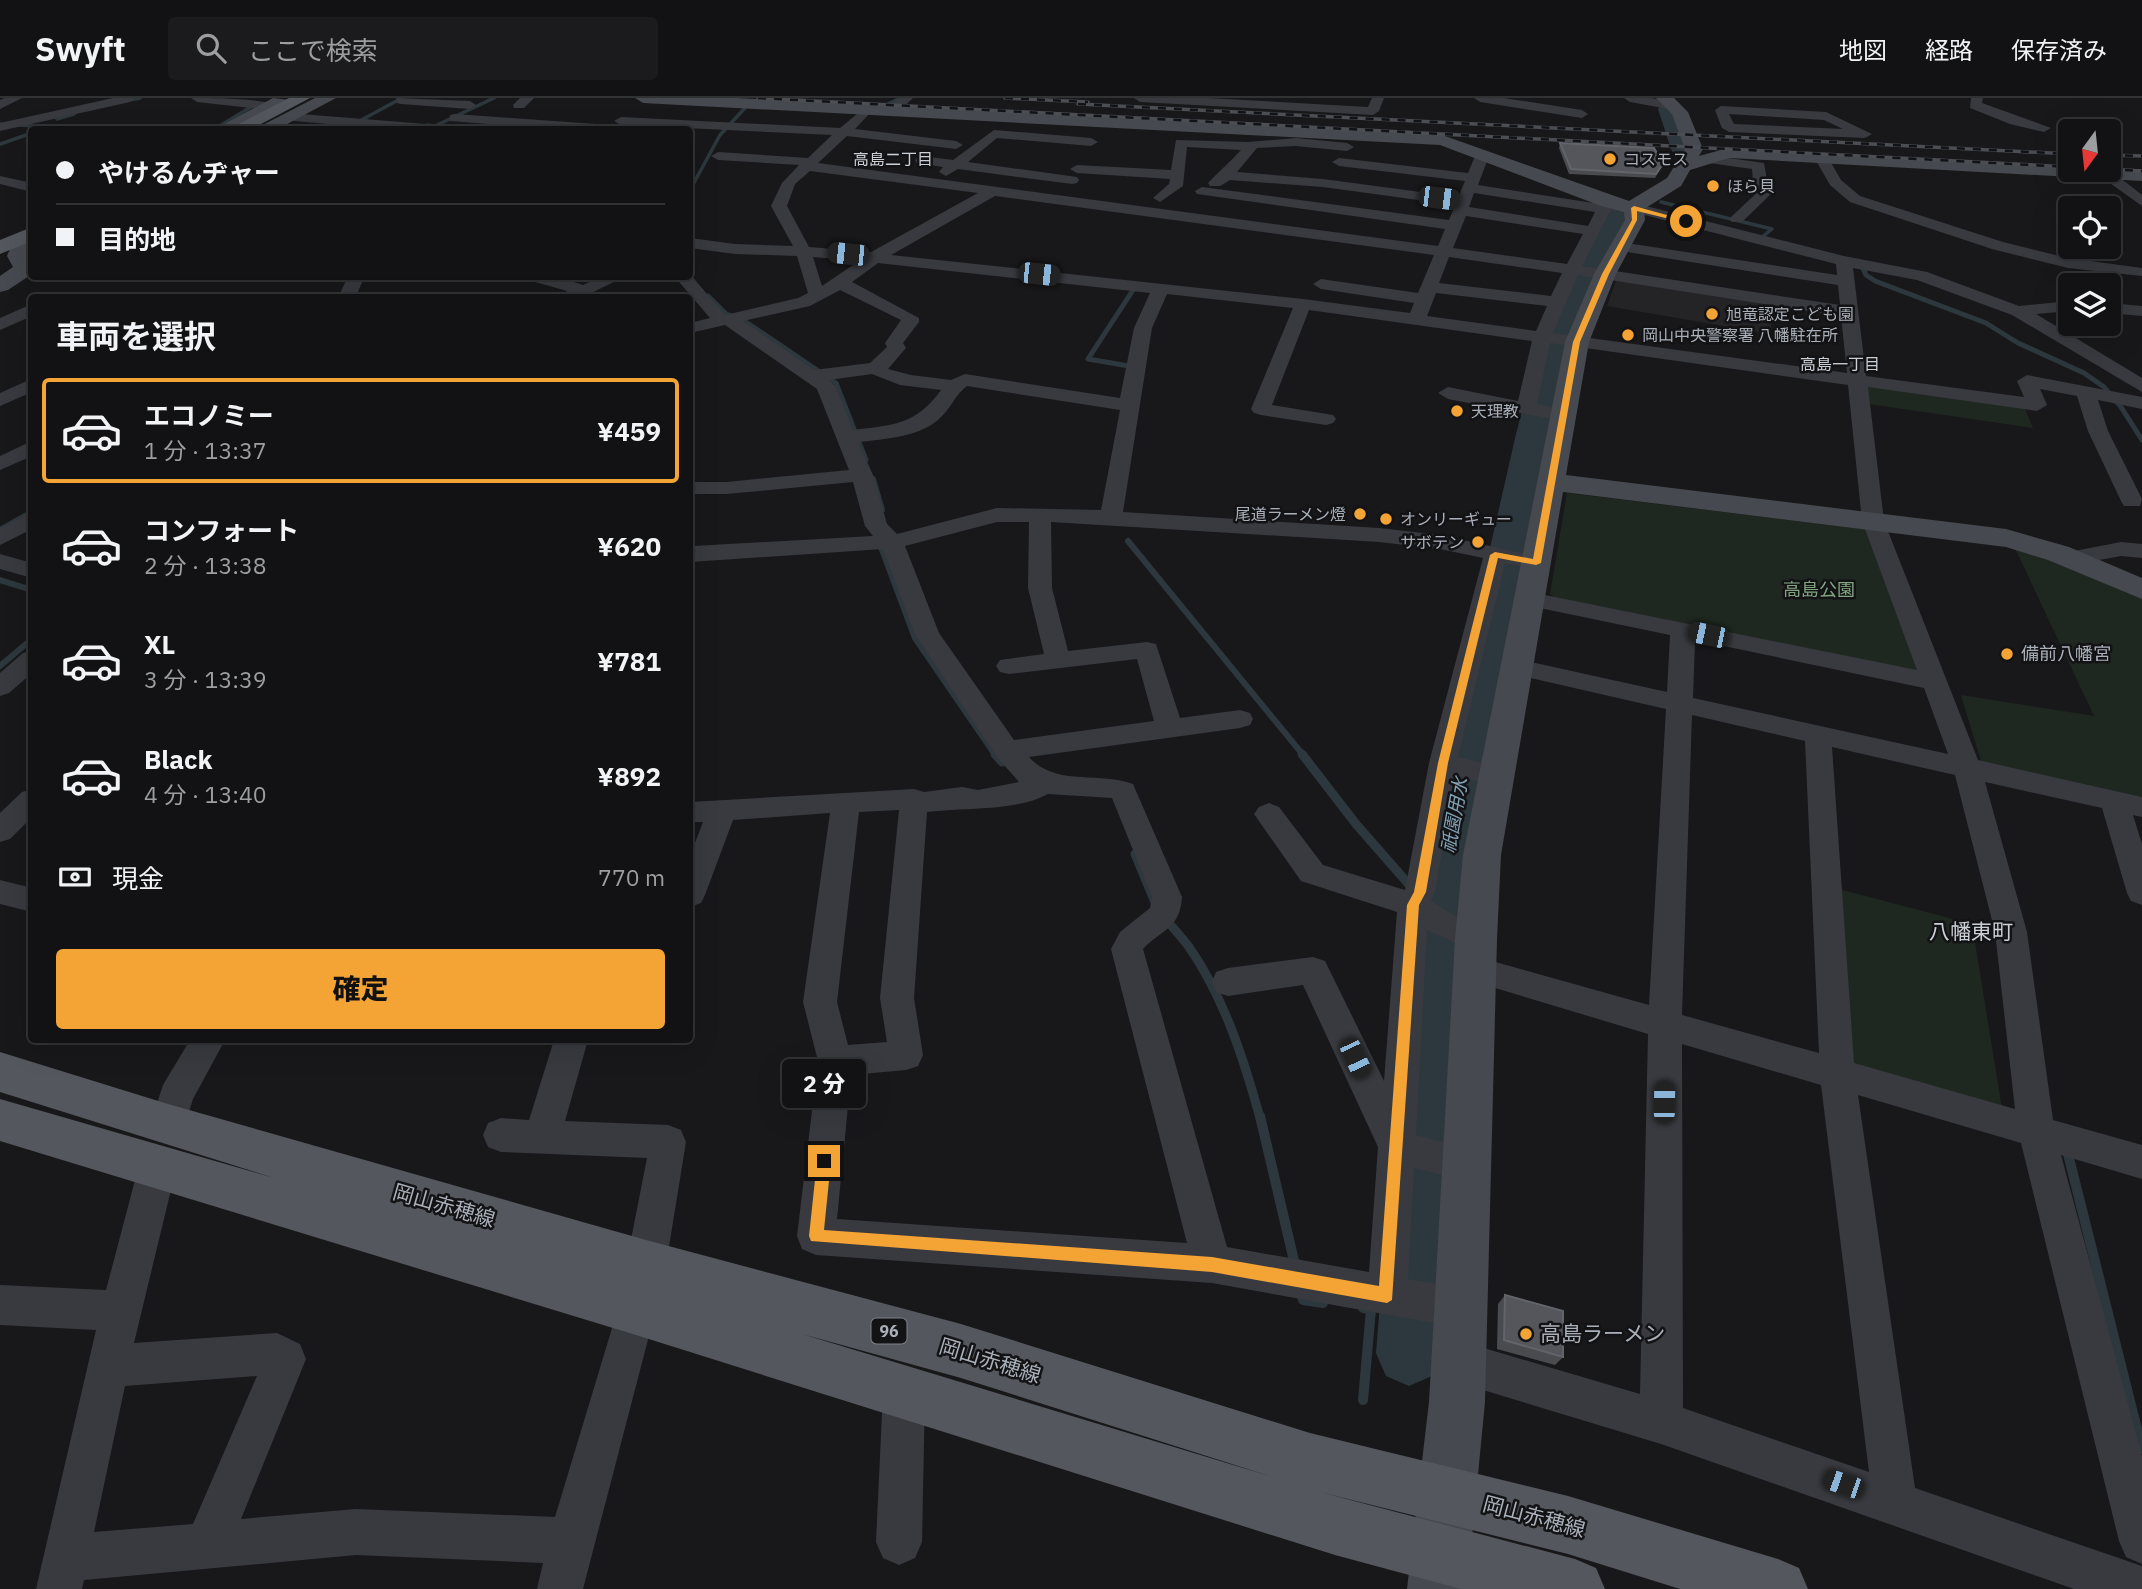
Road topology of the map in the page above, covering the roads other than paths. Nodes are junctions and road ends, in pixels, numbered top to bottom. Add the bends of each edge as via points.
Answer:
1 (16, 98) edge
2 (130, 98) edge
3 (197, 98) edge
4 (302, 98) edge
5 (312, 98) edge
6 (328, 98) edge
7 (485, 98) edge
8 (643, 98) edge
9 (907, 98) edge
10 (1140, 98) edge
11 (1378, 98) edge
12 (1630, 98) edge
13 (1730, 98) edge
14 (1977, 98) edge
15 (652, 99) edge
16 (1476, 100) edge
17 (1594, 100) dead end
18 (1669, 102) edge
19 (267, 103) edge
20 (742, 103) junction
21 (0, 105) edge
22 (470, 105) junction
23 (868, 109) junction
24 (1721, 110) junction
25 (891, 111) junction
26 (562, 116) dead end
27 (288, 117) junction
28 (452, 119) edge
29 (1100, 122) junction
30 (44, 124) edge
31 (356, 124) edge
32 (4, 125) edge
33 (228, 126) edge
34 (243, 126) edge
35 (255, 126) edge
36 (269, 126) edge
37 (401, 126) edge
38 (428, 126) edge
39 (593, 126) edge
40 (614, 126) edge
41 (2044, 128) dead end
42 (693, 135) edge
43 (1211, 136) junction
44 (693, 137) edge
45 (722, 141) junction
46 (1349, 141) junction
47 (957, 145) dead end
48 (975, 149) junction
49 (830, 151) junction
50 (1001, 152) dead end
51 (1248, 155) junction
52 (1482, 156) junction
53 (903, 157) dead end
54 (1821, 157) junction
55 (1707, 159) junction
56 (956, 164) junction
57 (1685, 166) junction
58 (2058, 170) edge
59 (1076, 171) junction
60 (1178, 174) junction
61 (2121, 174) edge
62 (2142, 175) edge
63 (1225, 176) junction
64 (936, 179) junction
65 (0, 180) edge
66 (2116, 182) edge
67 (28, 187) edge
68 (1324, 189) junction
69 (993, 191) junction
70 (1202, 191) junction
71 (1185, 201) junction
72 (2142, 202) edge
73 (1634, 208) junction
74 (1460, 213) junction
75 (1737, 219) dead end
76 (28, 227) edge
77 (28, 235) edge
78 (0, 240) edge
79 (28, 243) edge
80 (693, 243) edge
81 (28, 244) edge
82 (1596, 245) junction
83 (0, 248) edge
84 (803, 250) junction
85 (1301, 250) dead end
86 (2141, 253) edge
87 (0, 255) edge
88 (875, 257) junction
89 (1845, 270) junction
90 (2140, 274) edge
91 (1326, 277) dead end
92 (1484, 279) dead end
93 (548, 280) edge
94 (608, 280) edge
95 (686, 280) edge
96 (839, 283) junction
97 (0, 285) edge
98 (1161, 288) junction
99 (1427, 288) junction
100 (583, 290) junction
101 (1827, 291) dead end
102 (574, 294) edge
103 (817, 296) junction
104 (0, 302) edge
105 (1303, 304) junction
106 (28, 307) edge
107 (2058, 307) edge
108 (2121, 309) edge
109 (28, 310) edge
110 (1554, 310) junction
111 (2018, 311) junction
112 (2142, 311) edge
113 (1850, 312) junction
114 (731, 319) junction
115 (0, 325) edge
116 (693, 327) edge
117 (1544, 338) junction
118 (1572, 342) junction
119 (876, 368) junction
120 (819, 375) junction
121 (0, 380) edge
122 (1855, 381) junction
123 (28, 386) edge
124 (953, 386) junction
125 (2142, 386) edge
126 (28, 387) edge
127 (1448, 393) dead end
128 (2085, 393) junction
129 (0, 400) edge
130 (2142, 404) edge
131 (1128, 405) junction
132 (1541, 411) junction
133 (1326, 419) dead end
134 (853, 436) junction
135 (28, 449) edge
136 (0, 464) edge
137 (862, 475) junction
138 (1553, 482) junction
139 (693, 488) edge
140 (2132, 501) dead end
141 (1040, 516) junction
142 (1111, 517) junction
143 (28, 521) edge
144 (1873, 521) junction
145 (0, 538) edge
146 (892, 542) junction
147 (2142, 551) edge
148 (693, 554) edge
149 (1512, 558) junction
150 (2072, 558) junction
151 (0, 561) edge
152 (28, 570) edge
153 (2142, 590) edge
154 (1530, 599) junction
155 (1683, 630) junction
156 (1058, 661) junction
157 (28, 662) edge
158 (1009, 666) dead end
159 (1517, 667) junction
160 (1936, 682) junction
161 (0, 687) edge
162 (1679, 702) junction
163 (1240, 719) dead end
164 (1168, 728) junction
165 (1818, 734) junction
166 (1007, 750) junction
167 (1967, 767) junction
168 (1465, 769) junction
169 (1040, 786) junction
170 (846, 802) junction
171 (28, 803) edge
172 (914, 804) junction
173 (2128, 804) edge
174 (706, 811) edge
175 (1269, 814) dead end
176 (0, 831) edge
177 (693, 879) edge
178 (0, 892) edge
179 (2142, 893) edge
180 (28, 899) edge
181 (1418, 901) junction
182 (1466, 946) junction
183 (1228, 982) dead end
184 (1665, 1022) junction
185 (206, 1043) edge
186 (570, 1043) edge
187 (835, 1061) junction
188 (0, 1072) edge
189 (1838, 1072) junction
190 (0, 1120) edge
191 (2036, 1131) junction
192 (501, 1135) dead end
193 (542, 1136) junction
194 (163, 1145) junction
195 (1424, 1154) junction
196 (2142, 1162) edge
197 (1212, 1264) junction
198 (641, 1287) junction
199 (1420, 1300) junction
200 (0, 1305) edge
201 (121, 1311) junction
202 (1460, 1362) junction
203 (108, 1366) junction
204 (904, 1392) junction
205 (1661, 1422) junction
206 (1446, 1494) junction
207 (1895, 1502) junction
208 (571, 1541) junction
209 (2142, 1541) edge
210 (898, 1542) dead end
211 (207, 1546) junction
212 (1439, 1572) edge
213 (63, 1574) edge
214 (560, 1589) edge
215 (1575, 1589) edge
216 (1778, 1589) edge
217 (2141, 1589) edge

1 - 21 street
2 - 30 street
3 - 19 street
4 - 34 main road
5 - 35 main road
6 - 27 street
7 - 22 street
8 - 15 street
9 - 25 street
10 - 11 street via 1373,111
12 - 18 street
13 - 24 street
14 - 41 street via 1975,105
15 - 20 street
15 - 40 street
16 - 17 street via 1580,117
18 - 57 street via 1681,113 1694,149
19 - 33 street
20 - 23 street
20 - 45 street
22 - 28 street
22 - 28 street via 398,105
23 - 25 street
23 - 49 street
24 - 24 street via 1729,128 1865,134 1826,116
25 - 29 street
26 - 28 street
27 - 31 street
27 - 36 street
28 - 38 street
28 - 39 street
29 - 43 street
29 - 59 street
30 - 32 street
31 - 37 street
42 - 45 street
43 - 46 street
43 - 51 street
43 - 60 street via 1181,143
44 - 45 street
45 - 49 street
45 - 49 street
46 - 51 street via 1252,144
46 - 52 street via 1441,141
46 - 68 street
47 - 49 street
48 - 50 street
48 - 56 street
48 - 59 street via 994,134
49 - 64 street
49 - 84 street via 791,178 779,206
51 - 63 street
52 - 74 street
52 - 82 street
53 - 56 street
54 - 55 street via 1728,153
54 - 58 street
54 - 90 street via 1835,182 1855,199 1998,246
55 - 57 street
55 - 75 street via 1759,166 1760,181 1768,190
56 - 59 street
56 - 64 street
57 - 73 street via 1674,182
59 - 60 street
59 - 60 street
59 - 64 street
59 - 68 street
59 - 69 street
60 - 63 street
60 - 71 street
61 - 62 street
63 - 68 street
63 - 70 street
64 - 69 street
65 - 67 street
66 - 72 street
68 - 70 street
68 - 71 street
68 - 74 street
68 - 74 street
68 - 74 street
68 - 74 street
68 - 85 street
69 - 88 street
70 - 71 street
73 - 82 street via 1634,220
73 - 89 street
74 - 82 street
74 - 82 street
74 - 82 street
74 - 99 street
76 - 78 main road
77 - 83 main road
79 - 87 street
80 - 84 street
81 - 97 street via 17,256 22,272
82 - 89 street
82 - 101 street
82 - 110 street
82 - 113 street
82 - 118 street
84 - 88 street
84 - 103 street
86 - 90 street via 2132,262
88 - 96 street
88 - 98 street
89 - 111 street via 1921,276
89 - 113 street
91 - 99 street
92 - 99 street
93 - 100 street
94 - 100 street
95 - 114 street
96 - 103 street
96 - 119 street via 910,318 894,343 897,348
98 - 105 street
98 - 131 street via 1143,328
99 - 105 street
99 - 110 street via 1472,311
99 - 117 street
100 - 102 street
103 - 114 street via 791,307
104 - 106 street
105 - 133 street via 1261,410
107 - 111 street
108 - 112 street
109 - 115 street
110 - 117 street
111 - 125 street
113 - 122 street
114 - 116 street
114 - 120 street
117 - 118 street
117 - 132 street
118 - 122 street
118 - 132 street
119 - 120 street
119 - 124 street via 886,375
120 - 134 street
121 - 123 street
122 - 128 street via 2037,405 2027,381
122 - 144 street
124 - 131 street via 965,380
124 - 134 street via 939,408 918,424
126 - 129 street
127 - 132 street
128 - 130 street
128 - 140 street
131 - 142 street
132 - 138 street
134 - 137 street
135 - 136 street
137 - 139 street
137 - 146 street via 876,526
138 - 144 street
138 - 149 street
141 - 142 street
141 - 146 street via 984,518
141 - 156 street via 1040,587
142 - 149 street via 1379,535
143 - 145 street
144 - 150 street via 2007,538
144 - 160 street
146 - 148 street
146 - 166 street via 927,634
147 - 150 street via 2121,549
149 - 154 street
149 - 168 street
150 - 153 street
151 - 152 street
154 - 155 street
154 - 159 street
155 - 160 street
155 - 162 street
156 - 158 street
156 - 164 street via 1147,650
157 - 161 street
159 - 162 street
159 - 168 street
160 - 167 street
162 - 165 street
162 - 184 street
163 - 164 street
164 - 166 street
165 - 167 street
165 - 189 street
166 - 169 street
167 - 173 street
167 - 191 street via 2011,932
168 - 181 street
168 - 182 street via 1482,855
169 - 172 street via 978,800 962,797
169 - 197 street via 1123,791 1167,897 1163,916 1135,936 1127,948
170 - 172 street via 914,799
170 - 174 street
170 - 187 street via 820,1002
171 - 176 street
172 - 187 street via 897,998 906,1055
173 - 179 street
174 - 177 street
175 - 181 street via 1311,873
178 - 180 street
181 - 182 street
181 - 195 street
182 - 184 street
182 - 195 street
183 - 195 street via 1313,970
184 - 189 street
184 - 205 street
185 - 194 street via 176,1096
186 - 193 street
187 - 197 street via 816,1236
188 - 194 main road, 岡山赤穂線 / 96
189 - 191 street
189 - 207 street
190 - 194 main road, 岡山赤穂線 / 96
191 - 196 street
191 - 209 street
192 - 193 street
193 - 198 street via 668,1142
194 - 198 main road, 岡山赤穂線 / 96
194 - 201 street
195 - 199 street
195 - 199 street
197 - 199 street
198 - 204 main road, 岡山赤穂線 / 96
198 - 206 main road, 岡山赤穂線 / 96 via 961,1351 1310,1461
198 - 208 street
199 - 202 street
200 - 201 street
201 - 203 street
202 - 205 street
202 - 206 street
203 - 211 street via 277,1354 285,1359
203 - 213 street
204 - 210 street
204 - 212 main road, 岡山赤穂線 / 96 via 1335,1526
205 - 207 street
206 - 212 street
206 - 216 main road, 岡山赤穂線 / 96 via 1568,1525
207 - 217 street
208 - 211 street via 356,1532
208 - 214 street
211 - 213 street
212 - 215 main road, 岡山赤穂線 / 96

